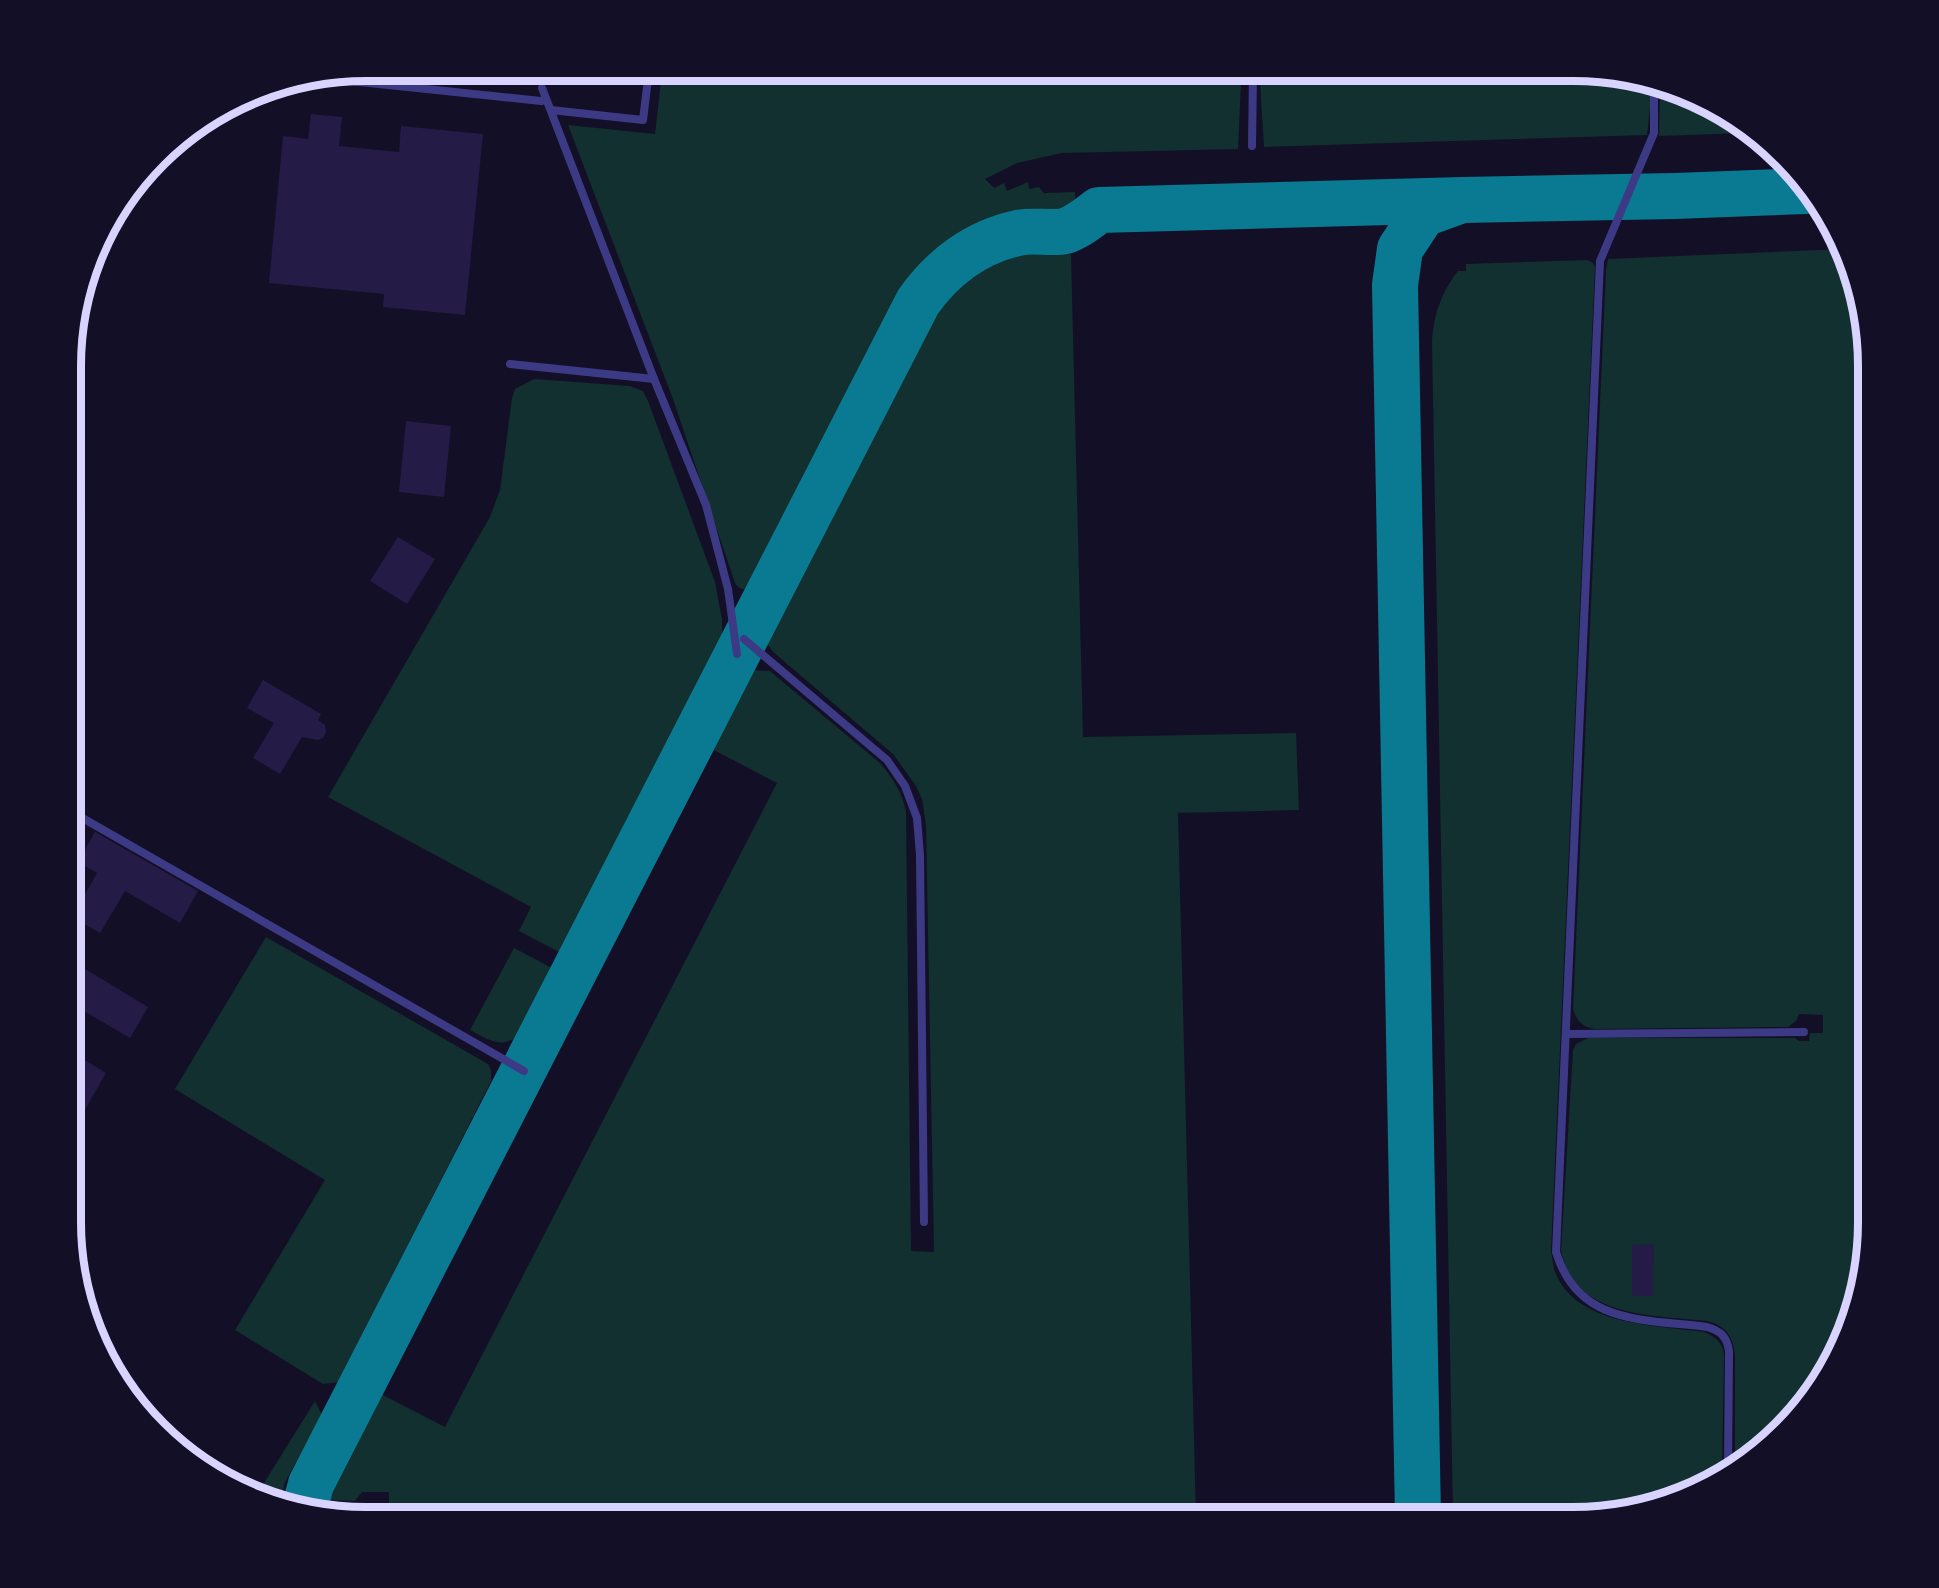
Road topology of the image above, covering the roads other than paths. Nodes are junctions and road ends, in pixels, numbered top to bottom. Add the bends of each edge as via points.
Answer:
1 (648, 81) edge
2 (1253, 81) edge
3 (355, 82) edge
4 (542, 88) dead end
5 (1654, 93) edge
6 (541, 101) dead end
7 (551, 110) junction
8 (1252, 146) dead end
9 (510, 364) dead end
10 (654, 379) junction
11 (744, 639) dead end
12 (737, 654) dead end
13 (81, 817) edge
14 (1804, 1032) dead end
15 (1566, 1034) junction
16 (524, 1071) dead end
17 (924, 1222) dead end
18 (1728, 1461) edge

1 - 7 lane via 643,120
2 - 8 lane
3 - 6 lane
4 - 7 lane
5 - 15 lane via 1654,134 1600,261
7 - 10 lane
9 - 10 lane
10 - 12 lane via 706,505 728,589
11 - 17 lane via 887,760 906,786 917,818
13 - 16 lane
14 - 15 lane
15 - 18 lane via 1556,1252 1559,1264 1581,1296 1602,1309 1623,1316 1707,1327 1724,1335 1729,1351

